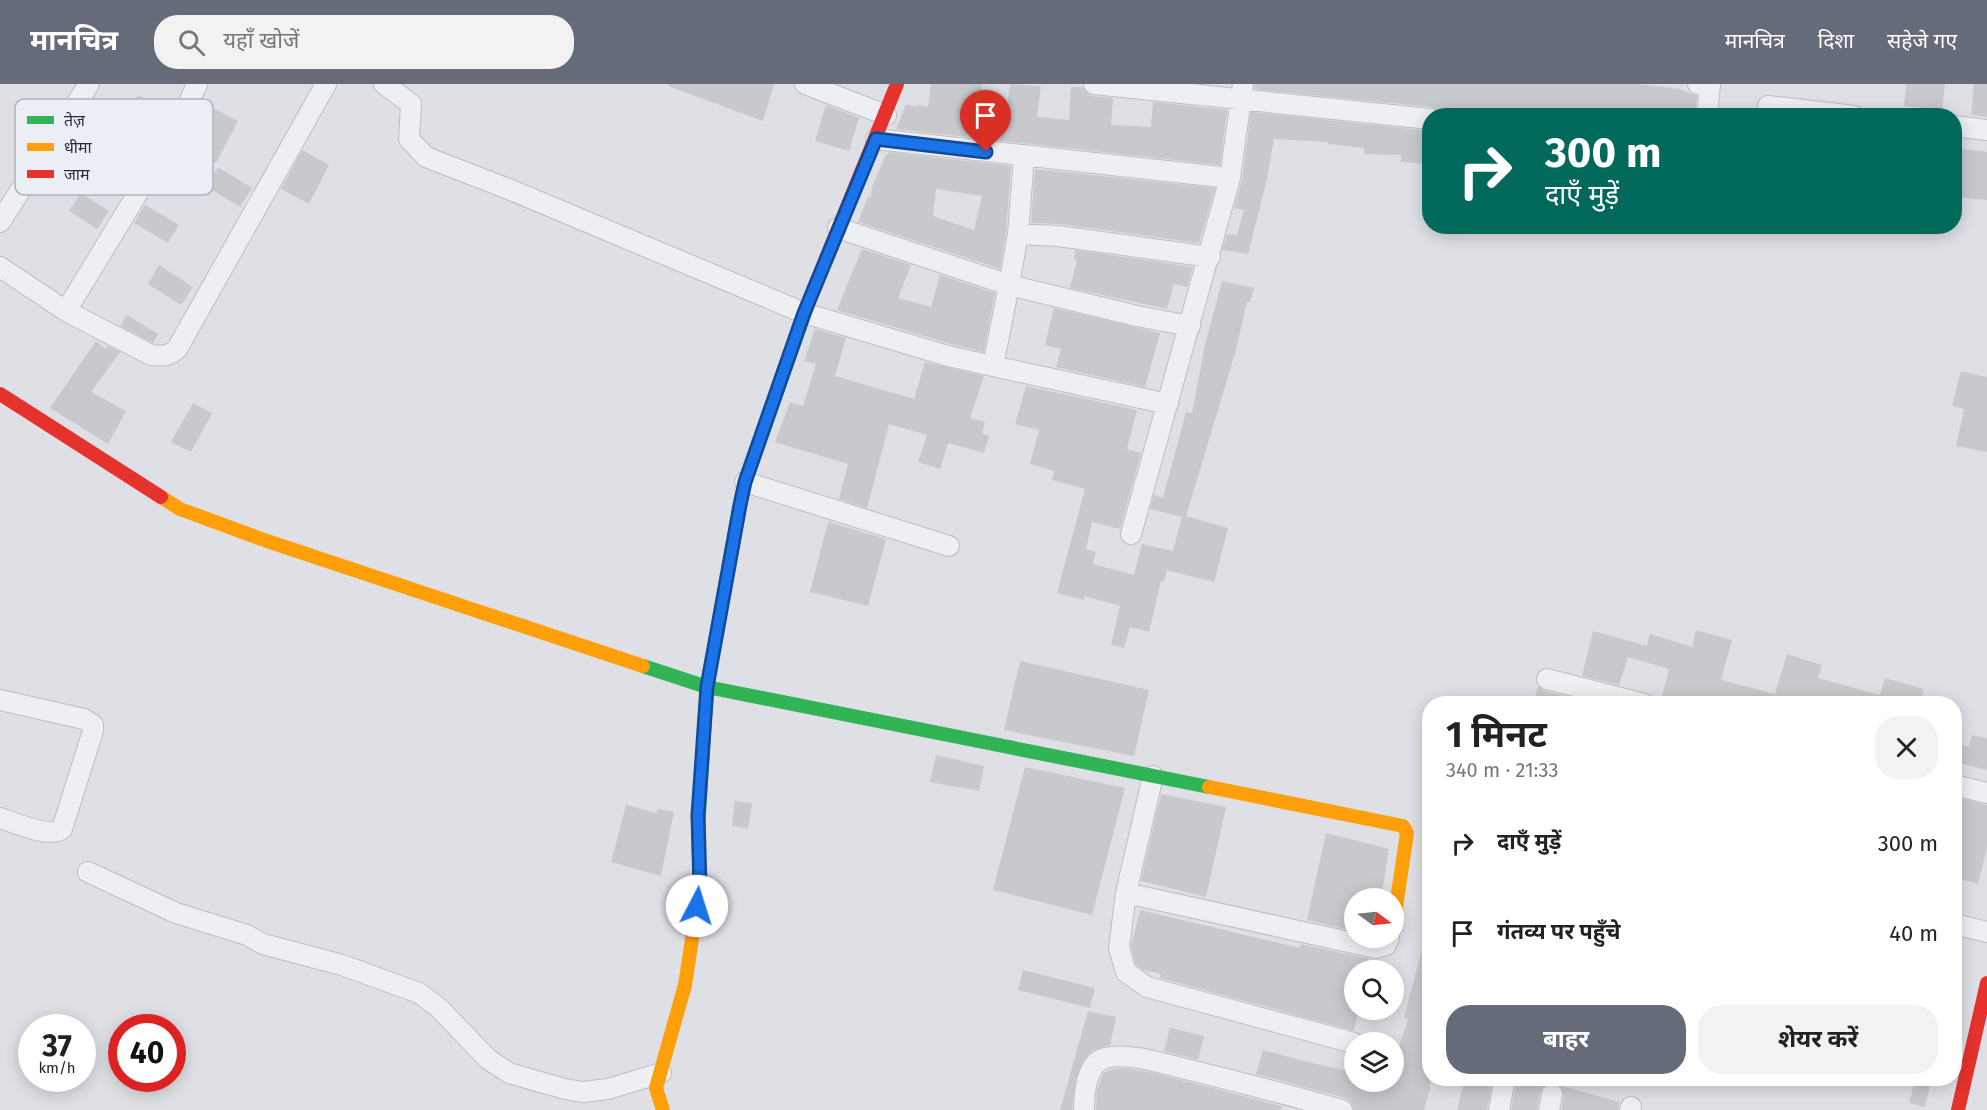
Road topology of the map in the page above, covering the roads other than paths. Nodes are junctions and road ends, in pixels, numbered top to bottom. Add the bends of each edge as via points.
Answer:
1 (89, 84) edge
2 (197, 84) edge
3 (326, 84) edge
4 (384, 84) edge
5 (805, 84) edge
6 (897, 84) edge
7 (1094, 84) edge
8 (1698, 84) edge
9 (1242, 92) edge
10 (79, 99) edge
11 (190, 99) edge
12 (1768, 106) dead end
13 (1708, 108) edge
14 (1785, 108) edge
15 (886, 115) junction
16 (1422, 118) edge
17 (1962, 127) edge
18 (1987, 130) edge
19 (876, 139) junction
20 (1024, 156) junction
21 (1230, 178) junction
22 (17, 195) edge
23 (136, 195) edge
24 (0, 222) edge
25 (838, 228) junction
26 (1018, 234) junction
27 (1210, 257) junction
28 (0, 267) edge
29 (1009, 285) junction
30 (66, 311) junction
31 (804, 313) junction
32 (1190, 326) junction
33 (993, 366) junction
34 (0, 394) edge
35 (1168, 404) junction
36 (745, 482) junction
37 (1131, 534) dead end
38 (949, 546) dead end
39 (1547, 679) dead end
40 (707, 687) junction
41 (1613, 696) edge
42 (0, 700) edge
43 (1153, 776) junction
44 (1962, 787) edge
45 (1987, 793) edge
46 (0, 818) edge
47 (88, 872) dead end
48 (1399, 888) edge
49 (1126, 893) junction
50 (1962, 926) edge
51 (1987, 932) edge
52 (1344, 941) edge
53 (1987, 983) edge
54 (1344, 1040) edge
55 (1980, 1053) edge
56 (661, 1073) junction
57 (1504, 1086) edge
58 (1306, 1105) edge
59 (663, 1110) edge
60 (1084, 1110) edge
61 (1342, 1110) edge
62 (1499, 1110) edge
63 (1958, 1110) edge

1 - 10 street
2 - 11 street
3 - 30 street via 177,349 170,355 152,355
4 - 31 street via 411,104 410,139 426,157
5 - 15 street
6 - 15 street
7 - 9 street
8 - 13 street via 1710,85
9 - 16 street
9 - 21 street
12 - 14 street
15 - 19 street
17 - 18 street
19 - 20 street
19 - 25 street
20 - 21 street
20 - 26 street
21 - 27 street
22 - 24 street
23 - 30 street
25 - 29 street
25 - 31 street
26 - 27 street
26 - 29 street
27 - 32 street
28 - 30 street
29 - 32 street
29 - 33 street
31 - 33 street
31 - 36 street
32 - 35 street
33 - 35 street
34 - 40 street via 180,509
35 - 37 street
36 - 38 street
36 - 40 street
39 - 41 street
40 - 43 street
40 - 56 street via 698,815 700,887 685,985
42 - 46 street via 84,719 93,725 93,731 62,829 48,832
43 - 48 street via 1403,826 1407,833
43 - 49 street
44 - 45 street
47 - 56 street via 176,913 419,993 438,1007 488,1059 509,1073 583,1092 608,1089
49 - 52 street
49 - 54 street via 1119,948 1126,972 1147,987
50 - 51 street
53 - 55 street
55 - 63 street
56 - 59 street via 656,1088
57 - 62 street
58 - 60 street via 1136,1057 1105,1058 1096,1063 1084,1095
58 - 61 street

